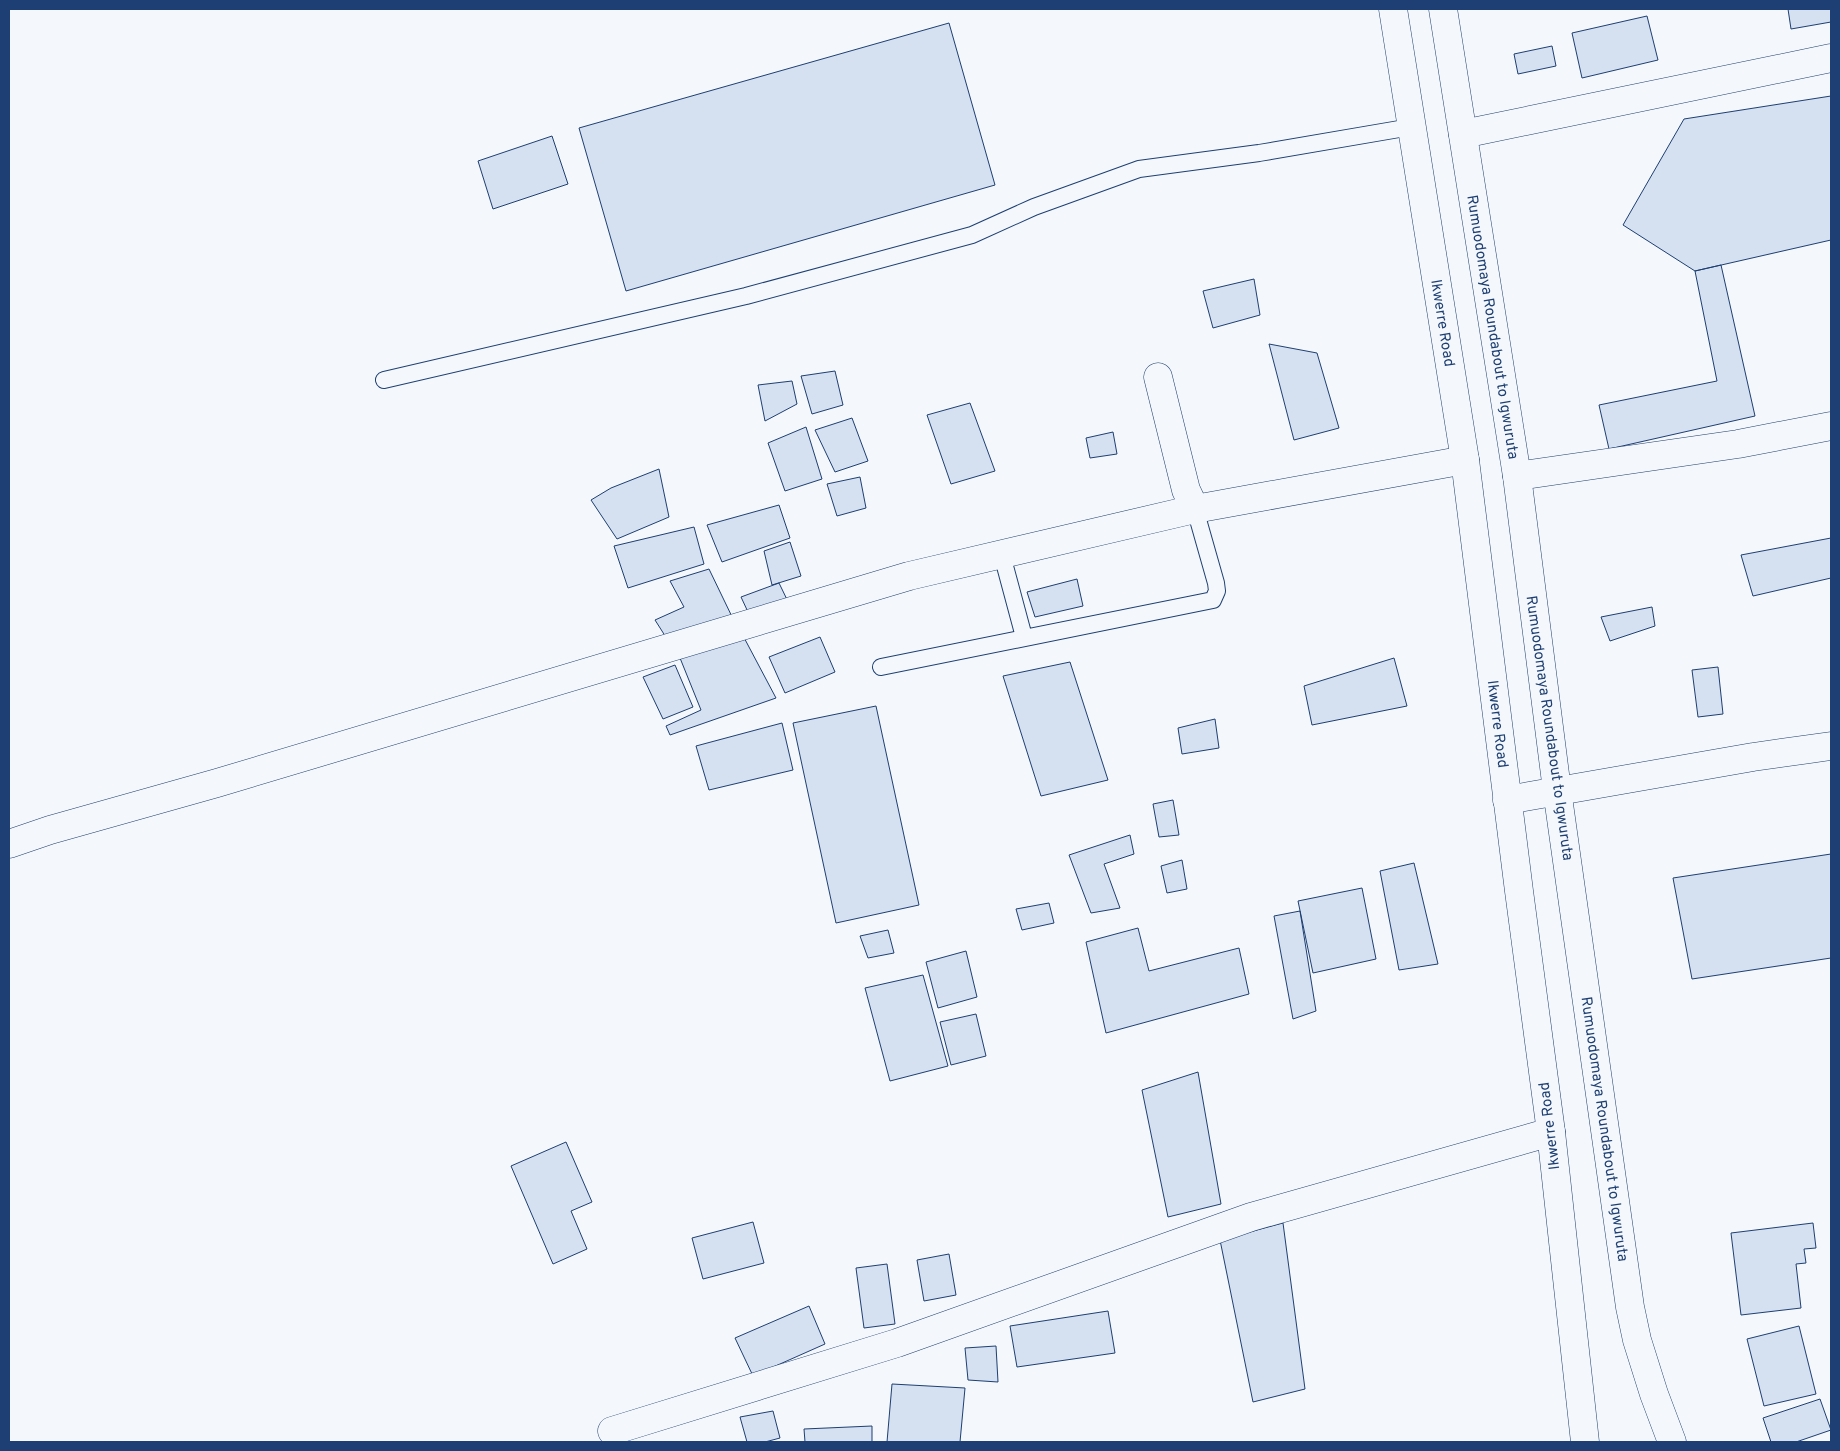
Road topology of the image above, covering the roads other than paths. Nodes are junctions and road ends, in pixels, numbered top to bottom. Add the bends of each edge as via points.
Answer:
1 (1393, 9) edge
2 (1443, 9) edge
3 (1831, 58) edge
4 (1411, 127) junction
5 (1463, 134) junction
6 (1158, 377) dead end
7 (384, 380) dead end
8 (1831, 426) edge
9 (1465, 460) junction
10 (1517, 476) junction
11 (1195, 509) junction
12 (1002, 555) junction
13 (1024, 638) junction
14 (881, 667) dead end
15 (1831, 746) edge
16 (1557, 790) junction
17 (1507, 800) junction
18 (9, 844) edge
19 (1551, 1132) junction
20 (612, 1432) dead end
21 (1585, 1442) edge
22 (1672, 1442) edge

1 - 4 street, Ikwerre Road
2 - 5 street, Rumuodomaya Roundabout to Igwuruta
3 - 5 street
4 - 7 lane via 1139,169 1034,207 962,238 746,296
4 - 9 street, Ikwerre Road
5 - 10 street, Rumuodomaya Roundabout to Igwuruta
6 - 11 street via 1186,490
8 - 10 street via 1738,444
9 - 11 street
9 - 17 street, Ikwerre Road
10 - 16 street, Rumuodomaya Roundabout to Igwuruta
11 - 12 street
11 - 13 lane via 1216,582 1213,600
12 - 13 lane
12 - 18 street via 909,576
13 - 14 lane
15 - 16 street
16 - 17 street
16 - 22 street, Rumuodomaya Roundabout to Igwuruta via 1630,1307 1637,1340
17 - 19 street, Ikwerre Road
19 - 20 street via 1251,1217 898,1343
19 - 21 street, Ikwerre Road

